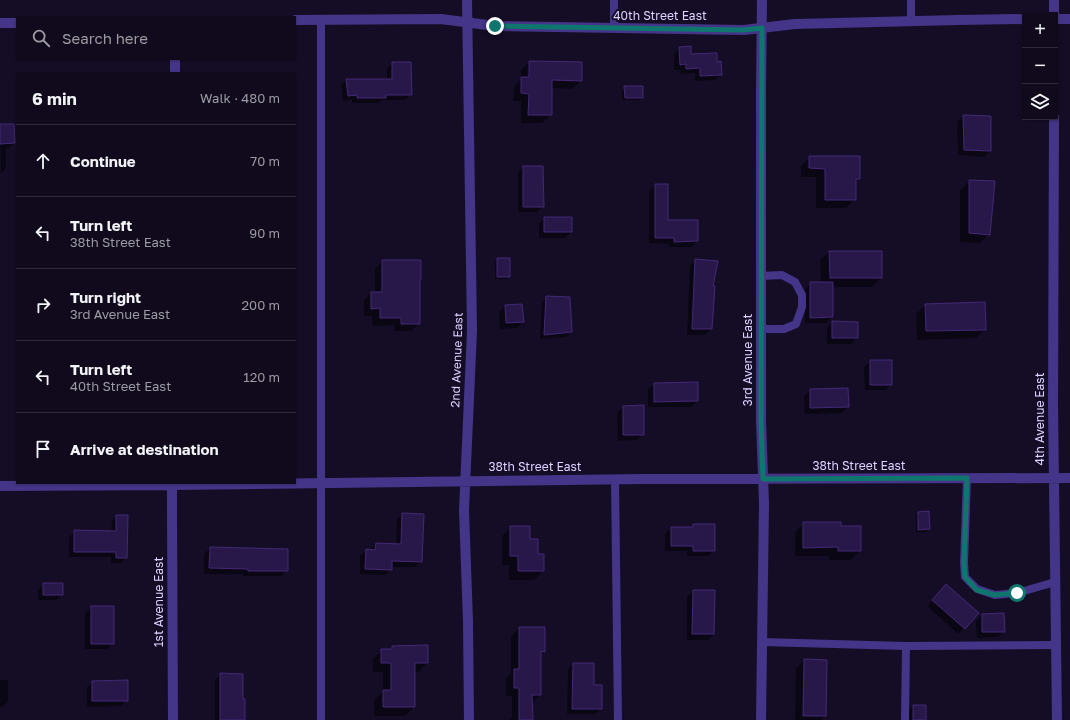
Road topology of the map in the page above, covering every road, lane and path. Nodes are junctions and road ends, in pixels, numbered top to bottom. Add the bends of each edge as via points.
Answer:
1 (467, 0) edge
2 (614, 0) edge
3 (762, 0) edge
4 (911, 0) edge
5 (1054, 0) edge
6 (1054, 12) edge
7 (1022, 19) edge
8 (1058, 19) edge
9 (1070, 19) edge
10 (296, 20) edge
11 (321, 20) junction
12 (911, 21) junction
13 (0, 23) edge
14 (16, 23) edge
15 (467, 23) junction
16 (614, 28) junction
17 (762, 28) junction
18 (175, 60) edge
19 (175, 72) edge
20 (1054, 120) edge
21 (761, 276) junction
22 (761, 329) junction
23 (967, 478) junction
24 (1054, 478) junction
25 (1070, 478) edge
26 (763, 479) junction
27 (615, 480) junction
28 (466, 481) junction
29 (296, 483) edge
30 (321, 483) junction
31 (172, 484) edge
32 (0, 486) edge
33 (1055, 582) junction
34 (762, 642) junction
35 (1056, 645) junction
36 (906, 646) junction
37 (173, 720) edge
38 (320, 720) edge
39 (469, 720) edge
40 (618, 720) edge
41 (761, 720) edge
42 (905, 720) edge
43 (1057, 720) edge

1 - 15 street, 2nd Avenue East
2 - 16 lane
3 - 17 street, 3rd Avenue East
4 - 12 lane
5 - 6 street
7 - 12 street, 40th Street East
8 - 9 street
10 - 11 street, 40th Street East
11 - 15 street, 40th Street East via 441,19
11 - 30 lane
12 - 17 street, 40th Street East via 795,24
13 - 14 street
15 - 16 street, 40th Street East via 495,26
15 - 28 street, 2nd Avenue East via 472,331
16 - 17 street, 40th Street East
17 - 21 street, 3rd Avenue East
18 - 19 street
20 - 24 street, 4th Avenue East
21 - 22 street, 3rd Avenue East
21 - 22 lane via 782,275 795,282 802,295 802,308 796,324 784,329
22 - 26 street, 3rd Avenue East
23 - 24 street, 38th Street East
23 - 26 street, 38th Street East
23 - 33 lane via 965,577 977,590 995,595 1017,593
24 - 25 street, 38th Street East
24 - 33 street, 4th Avenue East
26 - 27 street, 38th Street East
26 - 34 street, 3rd Avenue East
27 - 28 street, 38th Street East
27 - 40 lane
28 - 30 street, 38th Street East
28 - 39 street, 2nd Avenue East via 464,510
29 - 30 street, 38th Street East
30 - 38 lane
31 - 32 street, 38th Street East
31 - 37 street, 1st Avenue East
33 - 35 street, 4th Avenue East
34 - 36 lane
34 - 41 street, 3rd Avenue East
35 - 36 lane
35 - 43 street, 4th Avenue East
36 - 42 lane

